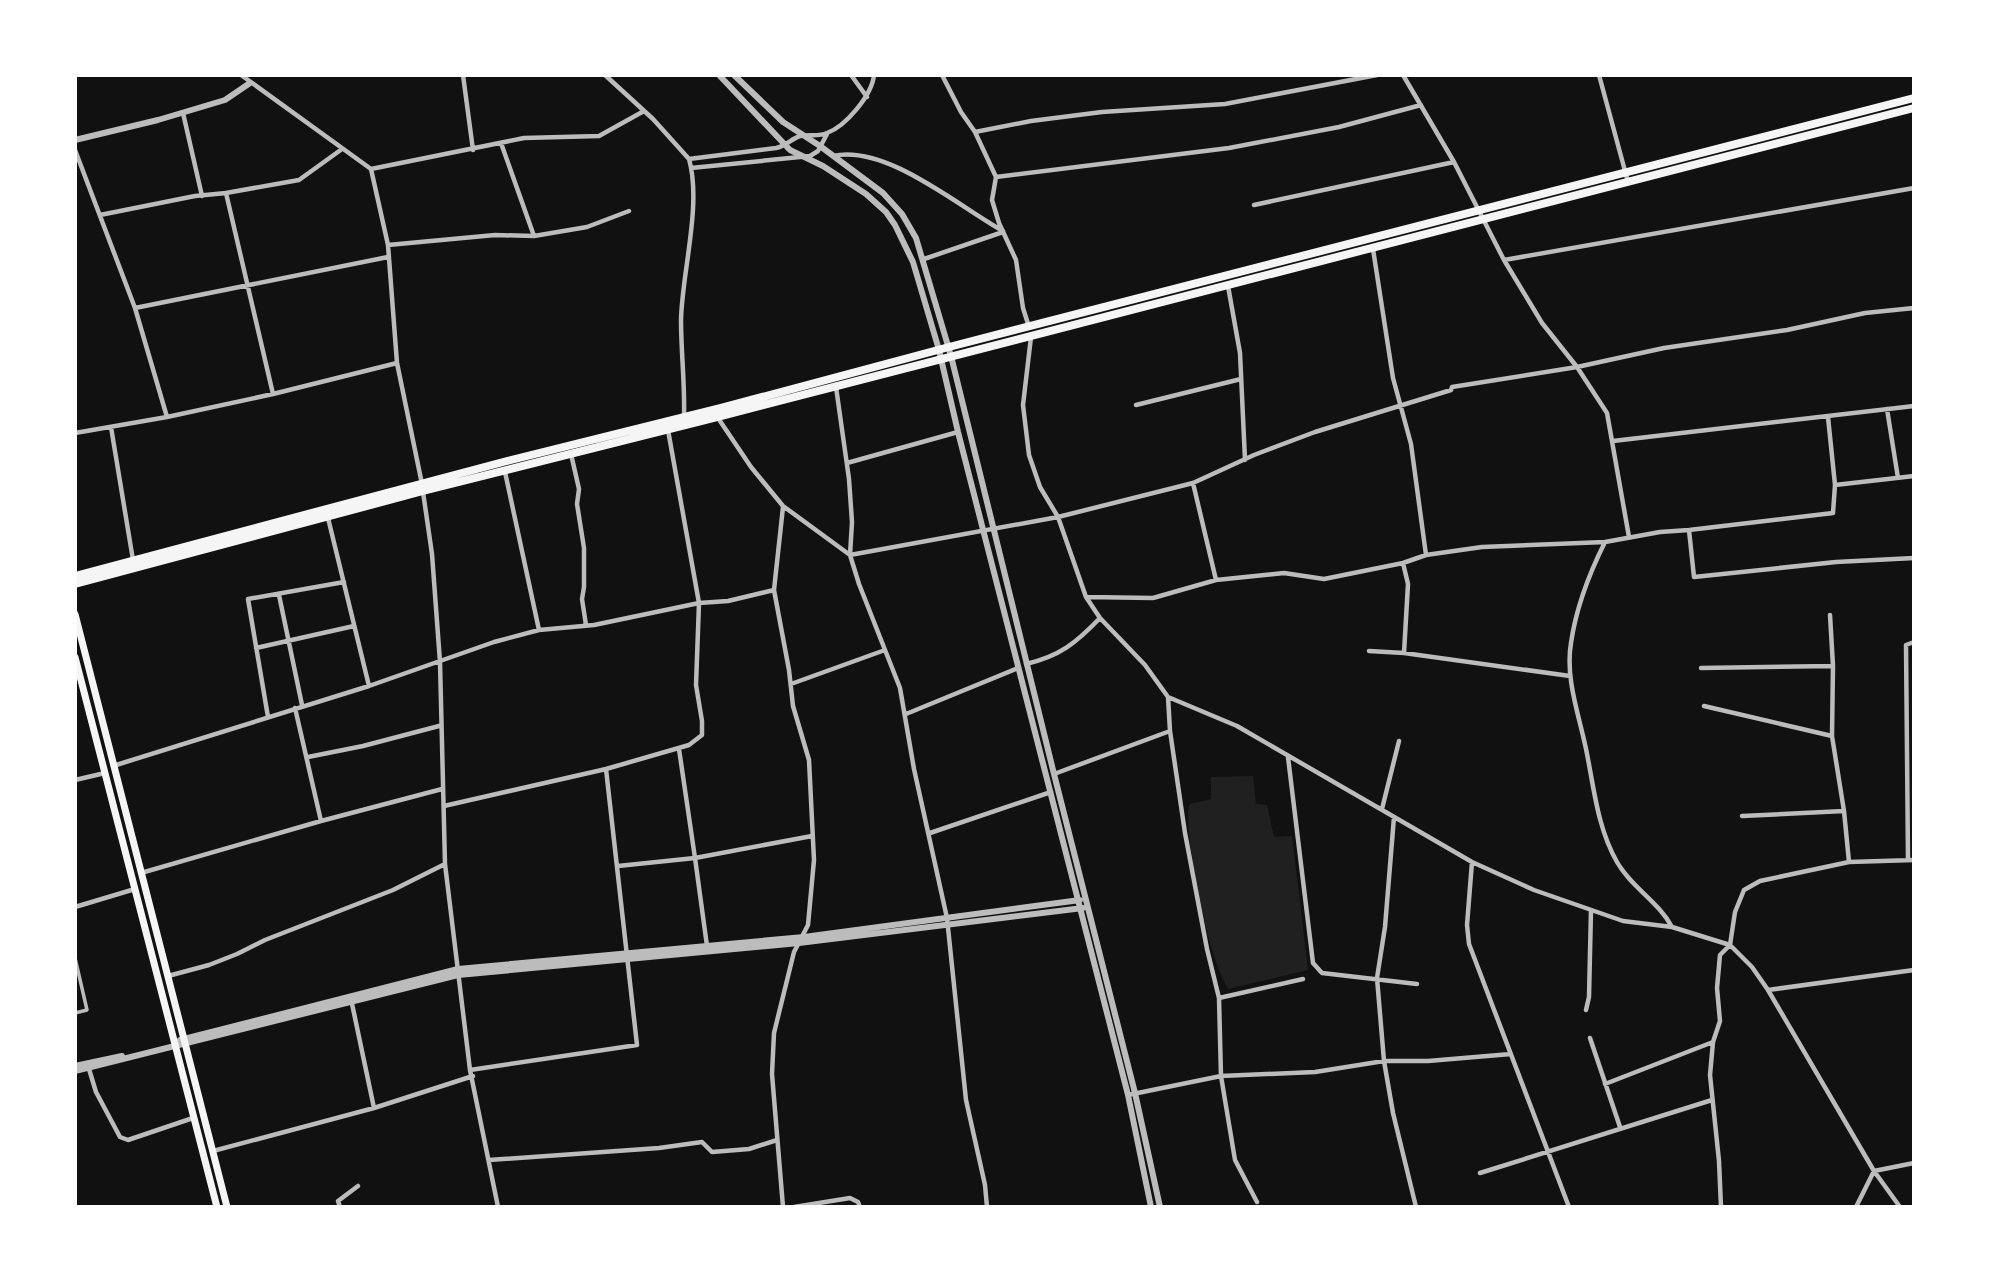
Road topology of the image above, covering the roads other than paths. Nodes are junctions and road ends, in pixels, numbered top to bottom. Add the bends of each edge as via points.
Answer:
1 (241, 75) edge
2 (463, 75) edge
3 (605, 75) edge
4 (719, 75) edge
5 (734, 75) edge
6 (851, 75) edge
7 (874, 75) edge
8 (942, 75) edge
9 (1377, 75) edge
10 (1403, 75) edge
11 (1599, 75) edge
12 (250, 83) junction
13 (867, 97) junction
14 (1914, 99) edge
15 (1421, 105) junction
16 (1914, 108) edge
17 (644, 111) junction
18 (183, 113) junction
19 (975, 132) junction
20 (827, 133) junction
21 (803, 136) junction
22 (75, 140) edge
23 (502, 143) junction
24 (786, 145) junction
25 (820, 146) junction
26 (342, 149) junction
27 (75, 150) edge
28 (473, 150) junction
29 (832, 156) junction
30 (803, 157) junction
31 (689, 159) junction
32 (1454, 162) junction
33 (691, 168) junction
34 (371, 169) junction
35 (996, 177) junction
36 (1626, 178) junction
37 (1914, 188) edge
38 (226, 193) junction
39 (202, 196) junction
40 (1254, 205) dead end
41 (629, 212) dead end
42 (100, 215) junction
43 (1482, 215) junction
44 (1004, 232) junction
45 (534, 236) junction
46 (388, 245) junction
47 (1373, 248) junction
48 (388, 257) junction
49 (924, 259) junction
50 (1504, 260) junction
51 (247, 285) junction
52 (1228, 285) junction
53 (135, 308) junction
54 (1914, 308) edge
55 (1030, 331) junction
56 (950, 351) junction
57 (940, 354) junction
58 (397, 363) junction
59 (1577, 367) junction
60 (1241, 379) junction
61 (836, 387) junction
62 (273, 394) junction
63 (1136, 405) dead end
64 (1914, 406) edge
65 (1401, 407) junction
66 (1887, 409) junction
67 (167, 417) junction
68 (717, 417) junction
69 (1828, 417) junction
70 (684, 418) junction
71 (111, 427) junction
72 (668, 430) junction
73 (958, 432) junction
74 (75, 433) edge
75 (1613, 441) junction
76 (571, 454) junction
77 (1245, 460) junction
78 (847, 463) junction
79 (505, 472) junction
80 (1914, 475) edge
81 (1898, 478) junction
82 (1193, 482) junction
83 (1835, 485) junction
84 (423, 487) junction
85 (783, 506) junction
86 (1058, 517) junction
87 (328, 518) junction
88 (993, 529) junction
89 (1689, 530) junction
90 (984, 531) junction
91 (1629, 537) junction
92 (1605, 542) junction
93 (850, 555) junction
94 (1426, 555) junction
95 (1914, 558) edge
96 (133, 561) junction
97 (1404, 563) junction
98 (75, 576) edge
99 (1216, 580) junction
100 (344, 582) junction
101 (75, 584) edge
102 (774, 590) junction
103 (279, 595) junction
104 (1086, 597) junction
105 (699, 603) junction
106 (75, 614) edge
107 (1830, 615) dead end
108 (1100, 618) junction
109 (586, 625) junction
110 (354, 626) junction
111 (539, 630) junction
112 (288, 641) junction
113 (1914, 642) edge
114 (256, 648) junction
115 (885, 650) junction
116 (1369, 651) dead end
117 (1404, 653) junction
118 (76, 660) edge
119 (439, 662) junction
120 (1023, 666) junction
121 (1833, 666) junction
122 (1701, 668) dead end
123 (1914, 670) edge
124 (1907, 671) junction
125 (1570, 676) junction
126 (790, 684) junction
127 (369, 686) junction
128 (1168, 697) junction
129 (302, 705) junction
130 (1704, 706) dead end
131 (295, 708) junction
132 (906, 715) junction
133 (268, 717) junction
134 (440, 726) junction
135 (1170, 731) junction
136 (1832, 736) junction
137 (1399, 741) dead end
138 (679, 749) junction
139 (307, 757) junction
140 (1288, 757) junction
141 (113, 766) junction
142 (606, 769) junction
143 (105, 773) junction
144 (1054, 774) junction
145 (75, 780) edge
146 (442, 789) junction
147 (1051, 792) junction
148 (444, 806) junction
149 (1382, 809) junction
150 (1844, 811) junction
151 (1742, 816) dead end
152 (1394, 817) junction
153 (321, 821) junction
154 (930, 833) junction
155 (812, 836) junction
156 (695, 858) junction
157 (1911, 860) edge
158 (1472, 862) junction
159 (1849, 862) junction
160 (445, 864) junction
161 (618, 866) junction
162 (141, 873) junction
163 (136, 888) junction
164 (1081, 899) junction
165 (75, 907) edge
166 (1084, 908) junction
167 (1591, 910) junction
168 (948, 921) junction
169 (1672, 927) junction
170 (801, 940) junction
171 (1730, 945) junction
172 (707, 946) junction
173 (629, 957) junction
174 (75, 958) edge
175 (1914, 970) edge
176 (458, 972) junction
177 (167, 976) junction
178 (1377, 978) junction
179 (1303, 979) dead end
180 (1417, 984) dead end
181 (1768, 990) junction
182 (1219, 998) junction
183 (351, 999) junction
184 (1586, 1010) dead end
185 (75, 1013) edge
186 (1590, 1038) dead end
187 (186, 1041) junction
188 (1713, 1042) junction
189 (176, 1043) junction
190 (1511, 1054) junction
191 (1384, 1061) junction
192 (75, 1066) edge
193 (89, 1069) junction
194 (75, 1071) edge
195 (471, 1073) junction
196 (1221, 1076) junction
197 (1605, 1084) junction
198 (1131, 1094) junction
199 (1712, 1100) junction
200 (374, 1108) junction
201 (195, 1118) junction
202 (1620, 1127) junction
203 (777, 1140) junction
204 (213, 1151) junction
205 (1547, 1152) junction
206 (489, 1160) junction
207 (1914, 1163) edge
208 (1874, 1171) junction
209 (1480, 1173) dead end
210 (358, 1186) dead end
211 (1257, 1202) dead end
212 (217, 1207) edge
213 (227, 1207) edge
214 (340, 1207) edge
215 (498, 1207) edge
216 (783, 1207) edge
217 (794, 1207) edge
218 (860, 1207) edge
219 (987, 1207) edge
220 (1151, 1207) edge
221 (1160, 1207) edge
222 (1416, 1207) edge
223 (1569, 1207) edge
224 (1721, 1207) edge
225 (1856, 1207) edge
226 (1900, 1207) edge

1 - 12 street
2 - 28 street
3 - 17 street
4 - 24 street
5 - 21 street
6 - 13 street
7 - 13 street
8 - 19 street
9 - 19 street via 1225,104 1102,112
10 - 15 street
11 - 36 street
12 - 18 street via 225,100
12 - 26 street
13 - 20 street
14 - 36 main road
15 - 32 street
15 - 35 street via 1339,128 1228,148
16 - 36 main road
17 - 23 street via 599,136
17 - 31 street
18 - 22 street
18 - 39 street
19 - 35 street
20 - 21 street
20 - 25 street
21 - 24 street
21 - 25 street
23 - 28 street
23 - 45 street
24 - 30 street
24 - 31 street
25 - 29 street
25 - 30 street via 815,154
26 - 34 street
26 - 38 street via 299,180
27 - 42 street
28 - 34 street
29 - 44 street via 863,155 912,174
29 - 49 street via 892,203
30 - 33 street
30 - 57 street via 866,194 891,219 913,262
31 - 33 street
32 - 40 street
32 - 43 street
33 - 70 street via 681,319
34 - 46 street
35 - 44 street via 992,200
36 - 43 main road
37 - 50 street
38 - 39 street
38 - 51 street
39 - 42 street
41 - 45 street via 587,227
42 - 53 street
43 - 47 main road
43 - 50 street
43 - 55 main road
44 - 49 street
44 - 55 street via 1016,260
45 - 46 street
46 - 48 street
47 - 52 main road
47 - 65 street via 1392,377
48 - 51 street
48 - 58 street
49 - 56 street
50 - 59 street via 1542,323
51 - 53 street
51 - 62 street
52 - 55 main road
52 - 60 street
53 - 67 street
54 - 59 street via 1664,348
55 - 56 main road
55 - 86 street via 1023,405 1029,455 1040,487
56 - 57 main road
56 - 88 street
57 - 61 main road
57 - 70 main road
57 - 73 street
58 - 62 street
58 - 84 street
59 - 65 street via 1452,387
59 - 75 street via 1607,412
60 - 63 street
60 - 77 street
61 - 68 main road
61 - 78 street
62 - 67 street
64 - 66 street
65 - 77 street via 1315,432
65 - 94 street
66 - 69 street
66 - 81 street
67 - 71 street
68 - 72 main road
68 - 85 street
69 - 75 street
69 - 83 street
70 - 84 main road
71 - 74 street
71 - 96 street
72 - 76 main road
72 - 105 street
73 - 78 street
73 - 90 street
75 - 91 street
76 - 79 main road
76 - 109 street via 579,489
77 - 82 street
78 - 93 street
79 - 84 main road
79 - 111 street
80 - 81 street
81 - 83 street
82 - 86 street
82 - 99 street
83 - 89 street via 1833,513
84 - 87 main road
84 - 96 main road
84 - 119 street
85 - 93 street
85 - 102 street
86 - 88 street
86 - 104 street
87 - 100 street
87 - 101 main road
88 - 90 street
88 - 120 street
89 - 91 street
89 - 95 street via 1694,577
90 - 93 street
90 - 120 street
91 - 92 street
92 - 94 street via 1482,547
92 - 125 street via 1586,583 1570,644
93 - 115 street
94 - 97 street
96 - 98 main road
97 - 99 street via 1324,579 1284,573
97 - 117 street via 1408,584
99 - 104 street via 1153,598
100 - 103 street
100 - 110 street
102 - 105 street
102 - 126 street
103 - 112 street
103 - 114 street via 248,599
104 - 108 street
105 - 109 street
105 - 138 street via 696,685 702,735
106 - 141 main road
107 - 121 street
108 - 120 street via 1055,656
108 - 128 street
109 - 111 street
110 - 112 street
110 - 127 street
111 - 119 street
112 - 114 street
112 - 129 street
113 - 124 street via 1906,645
114 - 133 street
115 - 126 street
115 - 132 street via 901,688
116 - 117 street
117 - 125 street
118 - 143 main road
119 - 127 street
119 - 134 street
120 - 132 street
120 - 144 street
120 - 147 street
121 - 122 street
121 - 136 street
123 - 124 street
124 - 157 street
125 - 169 street via 1602,829 1617,862 1664,912
126 - 155 street via 809,760
127 - 129 street
128 - 135 street
128 - 140 street via 1237,726
129 - 131 street
130 - 136 street
131 - 133 street
131 - 139 street
132 - 154 street
133 - 141 street
134 - 139 street
134 - 146 street
135 - 144 street
135 - 182 street via 1185,833
136 - 150 street
137 - 149 street
138 - 142 street
138 - 156 street
139 - 153 street
140 - 149 street
140 - 178 street via 1313,963 1322,973
141 - 162 main road
142 - 148 street
142 - 161 street
143 - 145 street
143 - 163 main road
144 - 164 street
146 - 148 street
146 - 153 street
147 - 154 street
147 - 164 street
148 - 160 street
149 - 152 street
150 - 151 street
150 - 159 street
152 - 158 street
152 - 178 street
153 - 162 street
154 - 168 street
155 - 156 street
155 - 170 street via 814,860 807,925
156 - 161 street
156 - 172 street
157 - 159 street
158 - 167 street
158 - 190 street via 1469,944
159 - 171 street via 1759,881 1744,890
160 - 176 street
160 - 177 street via 237,954
161 - 173 street
162 - 177 main road
163 - 165 street
163 - 189 main road
164 - 166 street
164 - 168 street
166 - 168 street
166 - 198 street
167 - 169 street via 1623,921
167 - 184 street
168 - 170 street
168 - 219 street via 966,1100
169 - 171 street
170 - 172 street
170 - 173 street
170 - 203 street via 774,1033
171 - 181 street
171 - 188 street via 1720,956 1720,1021
172 - 173 street
173 - 176 street
173 - 195 street via 637,1045
174 - 185 street via 88,1010
175 - 181 street
176 - 183 street
176 - 195 street
177 - 187 main road
178 - 180 street
178 - 191 street
179 - 182 street
181 - 208 street
182 - 196 street
183 - 187 street
183 - 200 street
186 - 197 street
187 - 189 street
187 - 204 main road
188 - 197 street
188 - 199 street
189 - 192 street
189 - 193 street
189 - 201 main road
190 - 191 street
190 - 205 street
191 - 196 street via 1315,1072
191 - 222 street
193 - 194 street
193 - 201 street via 120,1137 128,1140
195 - 200 street
195 - 206 street
196 - 198 street
196 - 211 street via 1235,1160
197 - 202 street
198 - 220 street
198 - 221 street
199 - 202 street
199 - 224 street
200 - 204 street
201 - 212 main road
202 - 205 street
203 - 206 street via 749,1149 712,1152 702,1142
203 - 216 street
204 - 213 main road
205 - 209 street
205 - 223 street
206 - 215 street
207 - 208 street
208 - 225 street
208 - 226 street
210 - 214 street via 338,1201
217 - 218 street via 850,1198

